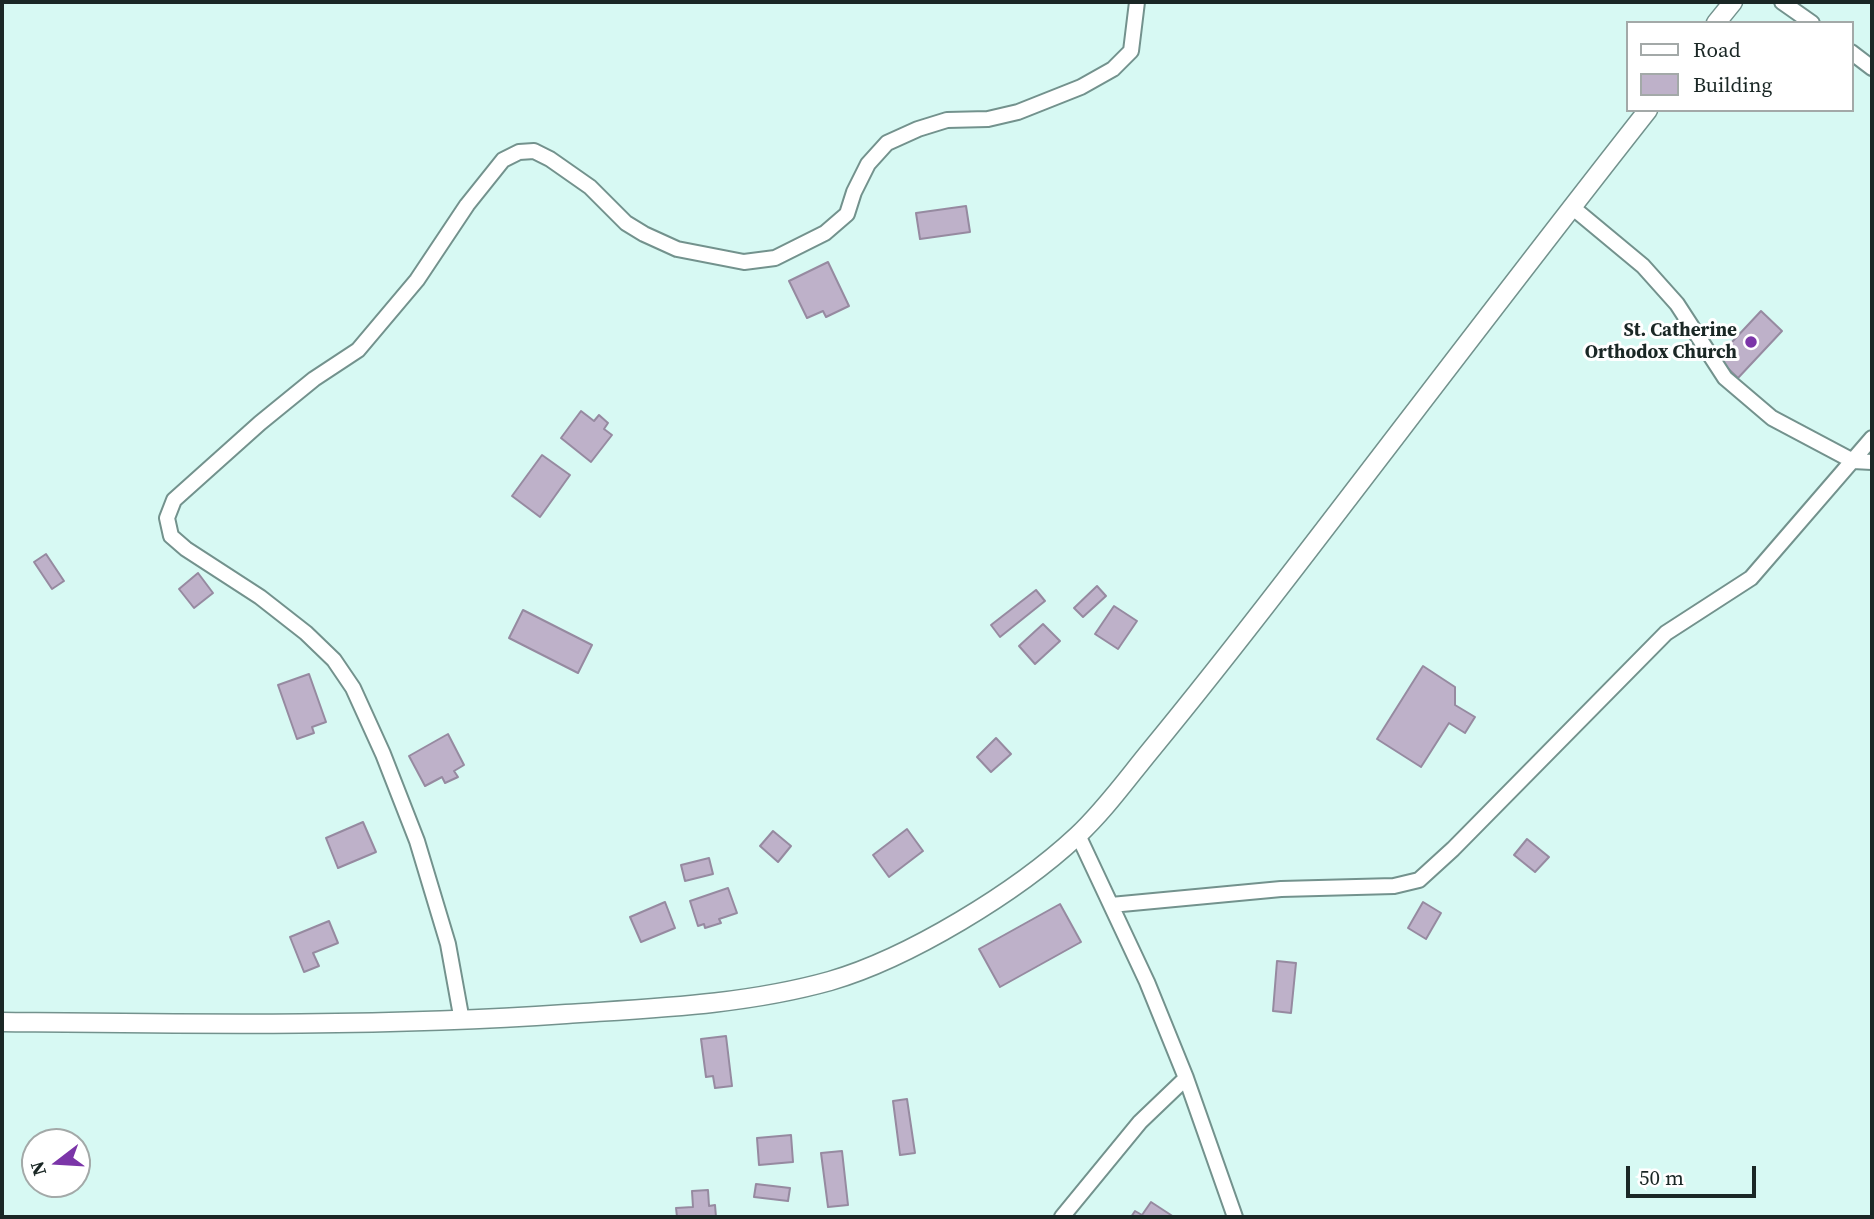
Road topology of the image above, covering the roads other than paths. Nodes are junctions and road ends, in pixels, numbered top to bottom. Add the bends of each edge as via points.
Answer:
1 (1137, 2) edge
2 (1733, 2) edge
3 (1782, 2) edge
4 (1718, 21) edge
5 (1809, 21) edge
6 (1853, 54) edge
7 (1872, 68) edge
8 (1646, 112) edge
9 (1572, 207) junction
10 (1872, 438) edge
11 (1853, 461) junction
12 (1872, 462) edge
13 (1078, 835) junction
14 (1111, 905) junction
15 (462, 1021) junction
16 (2, 1022) edge
17 (1186, 1078) junction
18 (1062, 1217) edge
19 (1235, 1217) edge

1 - 15 street via 1131,51 1113,69 1082,87 1018,112 988,119 947,120 887,143 868,163 847,214 825,233 775,258 744,262 677,249 626,223 590,187 550,159 534,151 503,160 417,280 358,350 260,423 174,500 166,518 171,537 306,633 334,660 353,688 417,841 448,944
2 - 4 street
3 - 5 street
6 - 7 street
8 - 9 street
9 - 11 street via 1643,266 1677,304 1725,378 1772,418
9 - 13 street via 1211,676
10 - 11 street
11 - 12 street
11 - 14 street via 1751,578 1666,633 1419,880 1394,886 1281,889
13 - 14 street
13 - 15 street via 966,918 895,955 833,980 699,1005
14 - 17 street
15 - 16 street via 334,1025
17 - 18 street via 1140,1122
17 - 19 street

